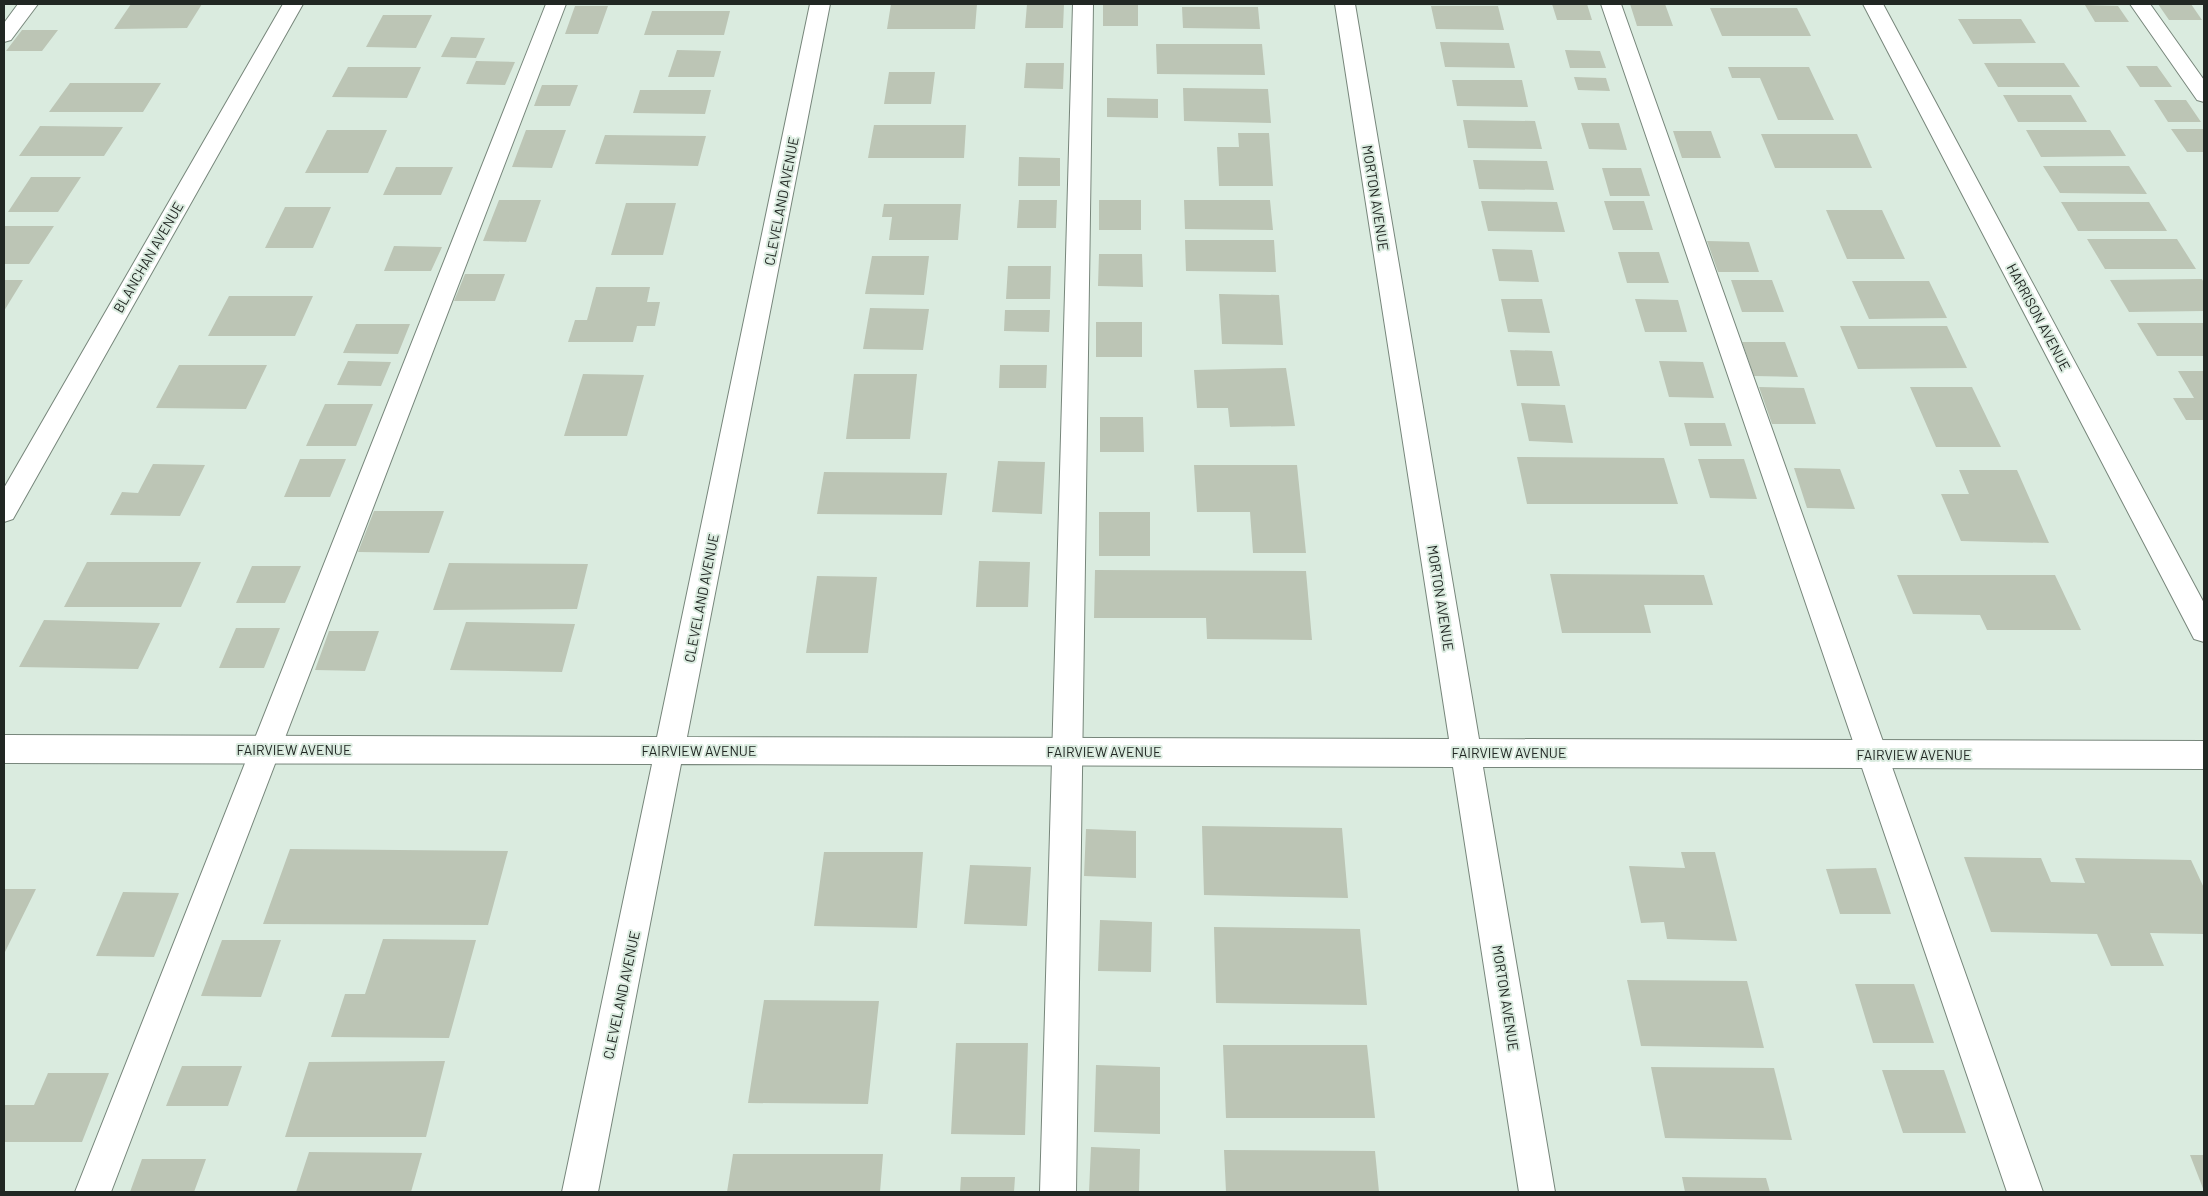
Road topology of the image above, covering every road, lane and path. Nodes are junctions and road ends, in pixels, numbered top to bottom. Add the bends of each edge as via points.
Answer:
1 (28, 4) edge
2 (293, 4) edge
3 (556, 4) edge
4 (820, 4) edge
5 (1082, 4) edge
6 (1345, 4) edge
7 (1611, 4) edge
8 (1873, 4) edge
9 (2140, 4) edge
10 (4, 36) edge
11 (2204, 95) edge
12 (4, 511) edge
13 (2204, 630) edge
14 (4, 749) edge
15 (264, 749) junction
16 (670, 750) junction
17 (1068, 751) junction
18 (1466, 752) junction
19 (1873, 753) junction
20 (2204, 755) edge
21 (93, 1192) edge
22 (580, 1192) edge
23 (1058, 1192) edge
24 (1537, 1192) edge
25 (2025, 1192) edge

1 - 10 street
2 - 12 street, BLANCHAN AVENUE
3 - 15 street
4 - 16 street, CLEVELAND AVENUE
5 - 17 street
6 - 18 street, MORTON AVENUE
7 - 19 street
8 - 13 street, HARRISON AVENUE
9 - 11 street
14 - 15 street, FAIRVIEW AVENUE
15 - 16 street, FAIRVIEW AVENUE
15 - 21 street
16 - 17 street, FAIRVIEW AVENUE
16 - 22 street, CLEVELAND AVENUE
17 - 18 street, FAIRVIEW AVENUE
17 - 23 street
18 - 19 street, FAIRVIEW AVENUE
18 - 24 street, MORTON AVENUE
19 - 20 street, FAIRVIEW AVENUE
19 - 25 street

